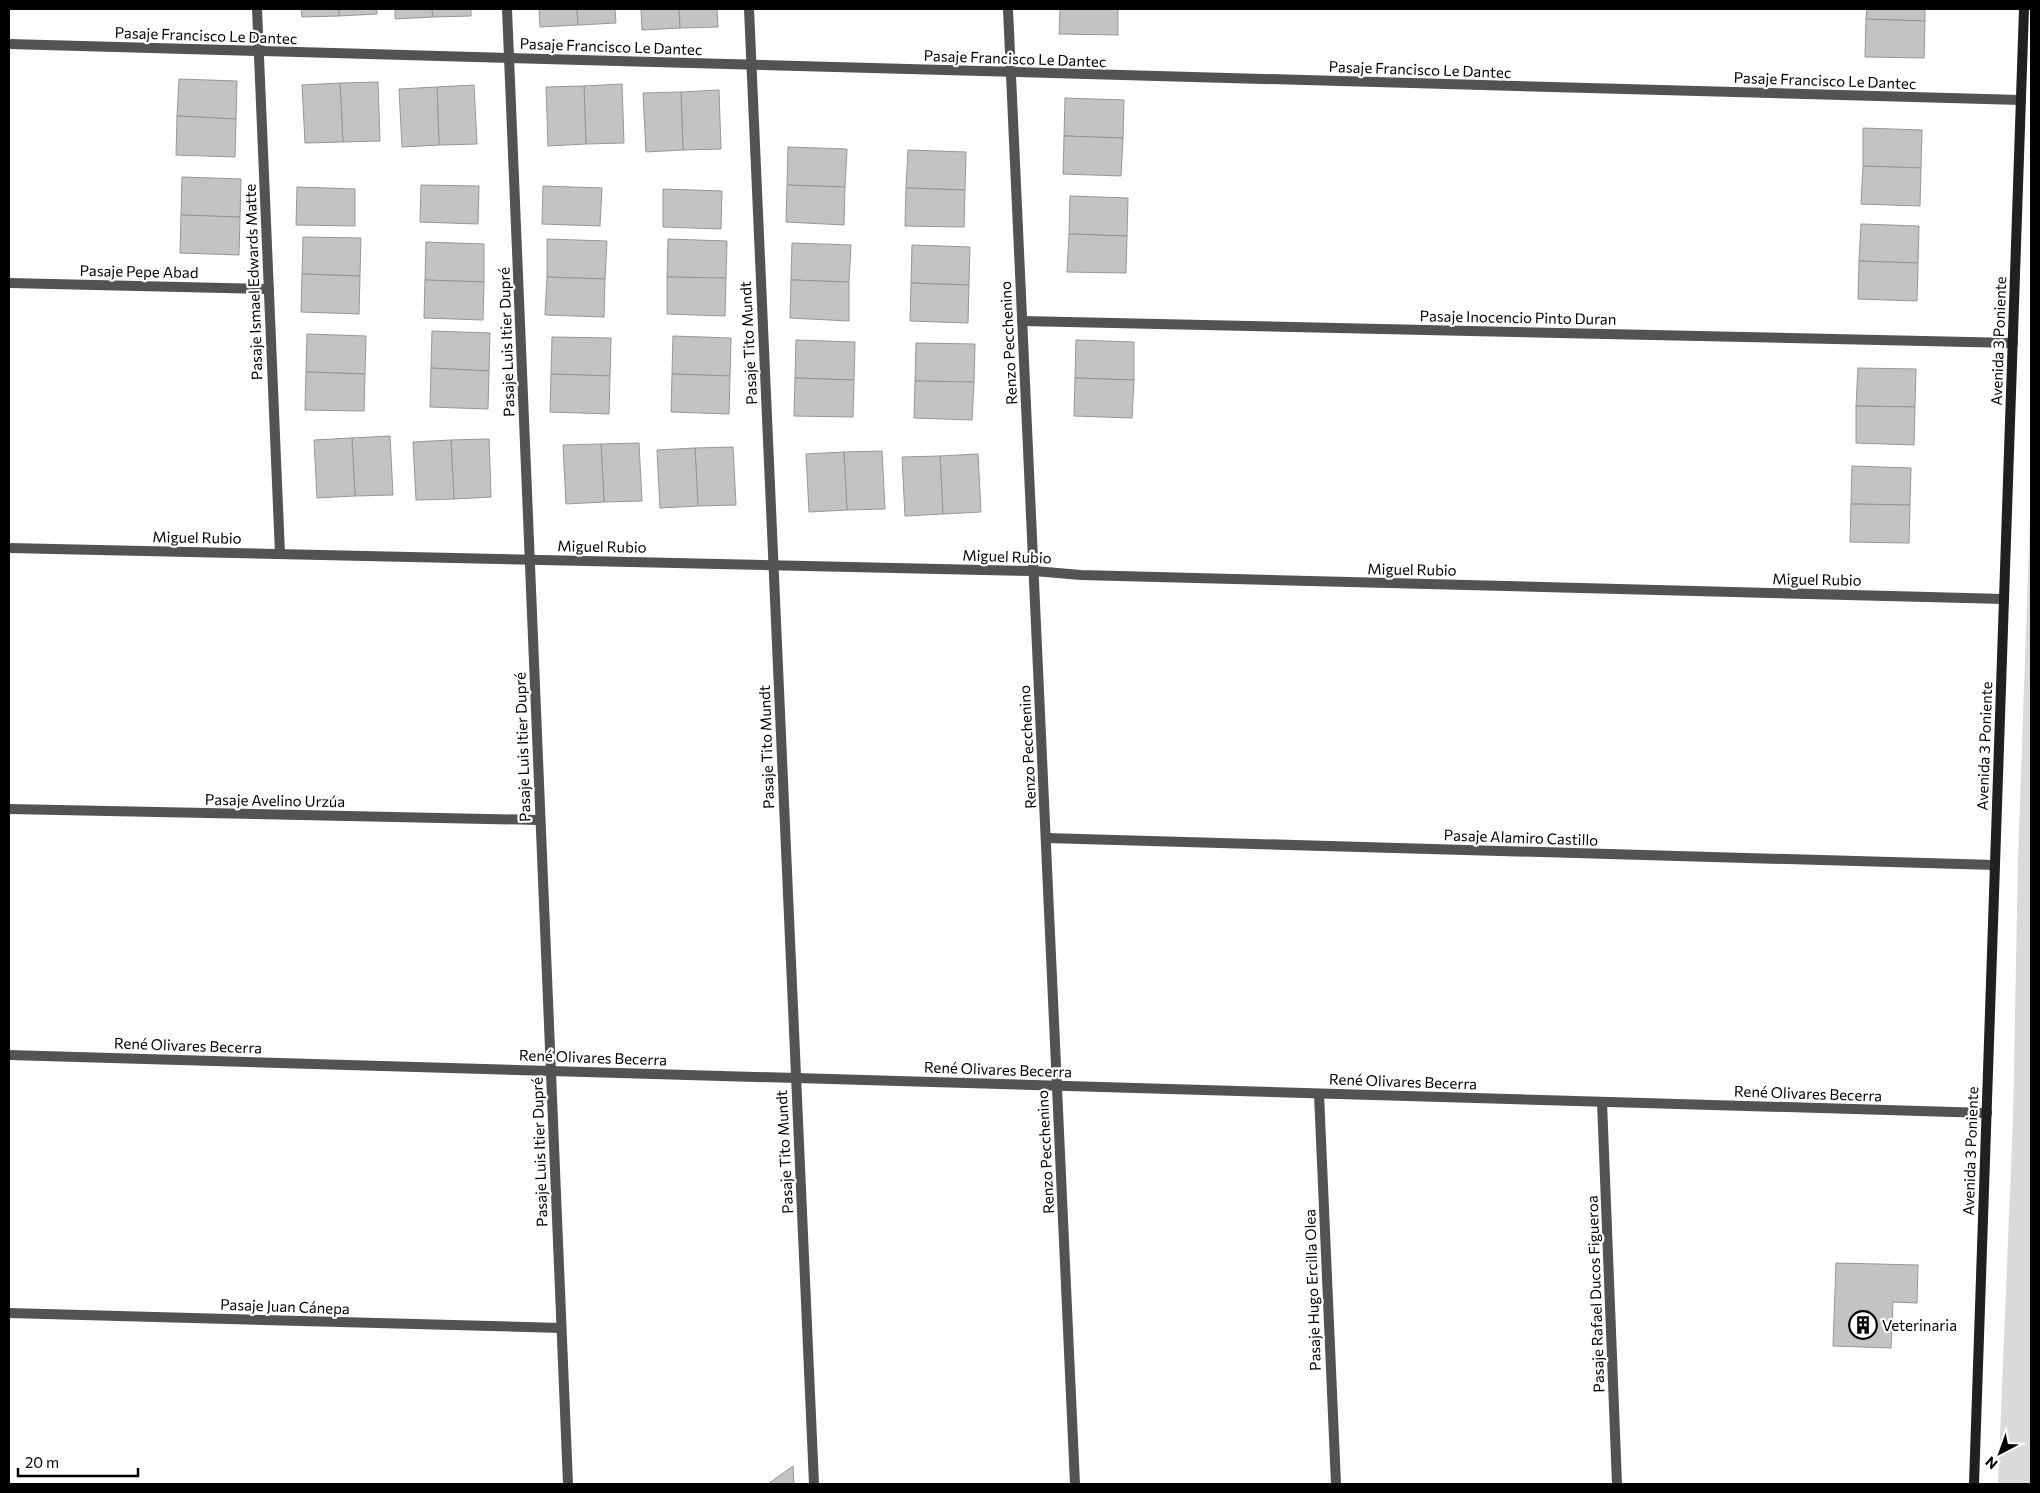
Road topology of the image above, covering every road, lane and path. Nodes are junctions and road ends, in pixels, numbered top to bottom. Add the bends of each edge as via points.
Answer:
1 (257, 9) edge
2 (507, 9) edge
3 (748, 9) edge
4 (1008, 9) edge
5 (2024, 9) edge
6 (9, 44) edge
7 (258, 52) junction
8 (509, 58) junction
9 (751, 65) junction
10 (1011, 72) junction
11 (2021, 100) junction
12 (9, 284) edge
13 (269, 289) junction
14 (1022, 321) junction
15 (2013, 343) junction
16 (9, 548) edge
17 (280, 554) junction
18 (530, 560) junction
19 (773, 565) junction
20 (1034, 571) junction
21 (2004, 599) junction
22 (9, 809) edge
23 (540, 820) junction
24 (1046, 838) junction
25 (1995, 865) junction
26 (9, 1055) edge
27 (551, 1071) junction
28 (795, 1078) junction
29 (1058, 1086) junction
30 (1319, 1094) junction
31 (1602, 1102) junction
32 (1986, 1113) junction
33 (9, 1313) edge
34 (561, 1328) junction
35 (568, 1484) edge
36 (814, 1484) edge
37 (1075, 1484) edge
38 (1336, 1484) edge
39 (1618, 1484) edge
40 (1974, 1484) edge

1 - 7 street, Pasaje Ismael Edwards Matte
2 - 8 street, Pasaje Luis Itier Dupré
3 - 9 street, Pasaje Tito Mundt
4 - 10 street, Renzo Pecchenino
5 - 11 main road, Avenida 3 Poniente
6 - 7 street, Pasaje Francisco Le Dantec
7 - 8 street, Pasaje Francisco Le Dantec
7 - 13 street, Pasaje Ismael Edwards Matte
8 - 9 street, Pasaje Francisco Le Dantec
8 - 18 street, Pasaje Luis Itier Dupré
9 - 10 street, Pasaje Francisco Le Dantec
9 - 19 street, Pasaje Tito Mundt
10 - 11 street, Pasaje Francisco Le Dantec
10 - 14 street, Renzo Pecchenino
11 - 15 main road, Avenida 3 Poniente
12 - 13 street, Pasaje Pepe Abad
13 - 17 street, Pasaje Ismael Edwards Matte
14 - 15 street, Pasaje Inocencio Pinto Duran
14 - 20 street, Renzo Pecchenino
15 - 21 main road, Avenida 3 Poniente
16 - 17 street, Miguel Rubio
17 - 18 street, Miguel Rubio
18 - 19 street, Miguel Rubio
18 - 23 street, Pasaje Luis Itier Dupré
19 - 20 street, Miguel Rubio
19 - 28 street, Pasaje Tito Mundt
20 - 21 street, Miguel Rubio via 1081,575
20 - 24 street, Renzo Pecchenino
21 - 25 main road, Avenida 3 Poniente
22 - 23 street, Pasaje Avelino Urzúa
23 - 27 street, Pasaje Luis Itier Dupré
24 - 25 street, Pasaje Alamiro Castillo
24 - 29 street, Renzo Pecchenino
25 - 32 main road, Avenida 3 Poniente
26 - 27 street, René Olivares Becerra
27 - 28 street, René Olivares Becerra
27 - 34 street, Pasaje Luis Itier Dupré
28 - 29 street, René Olivares Becerra
28 - 36 street, Pasaje Tito Mundt
29 - 30 street, René Olivares Becerra
29 - 37 street, Renzo Pecchenino
30 - 31 street, René Olivares Becerra
30 - 38 street, Pasaje Hugo Ercilla Olea
31 - 32 street, René Olivares Becerra
31 - 39 street, Pasaje Rafael Ducos Figueroa
32 - 40 main road, Avenida 3 Poniente
33 - 34 street, Pasaje Juan Cánepa
34 - 35 street, Pasaje Luis Itier Dupré

